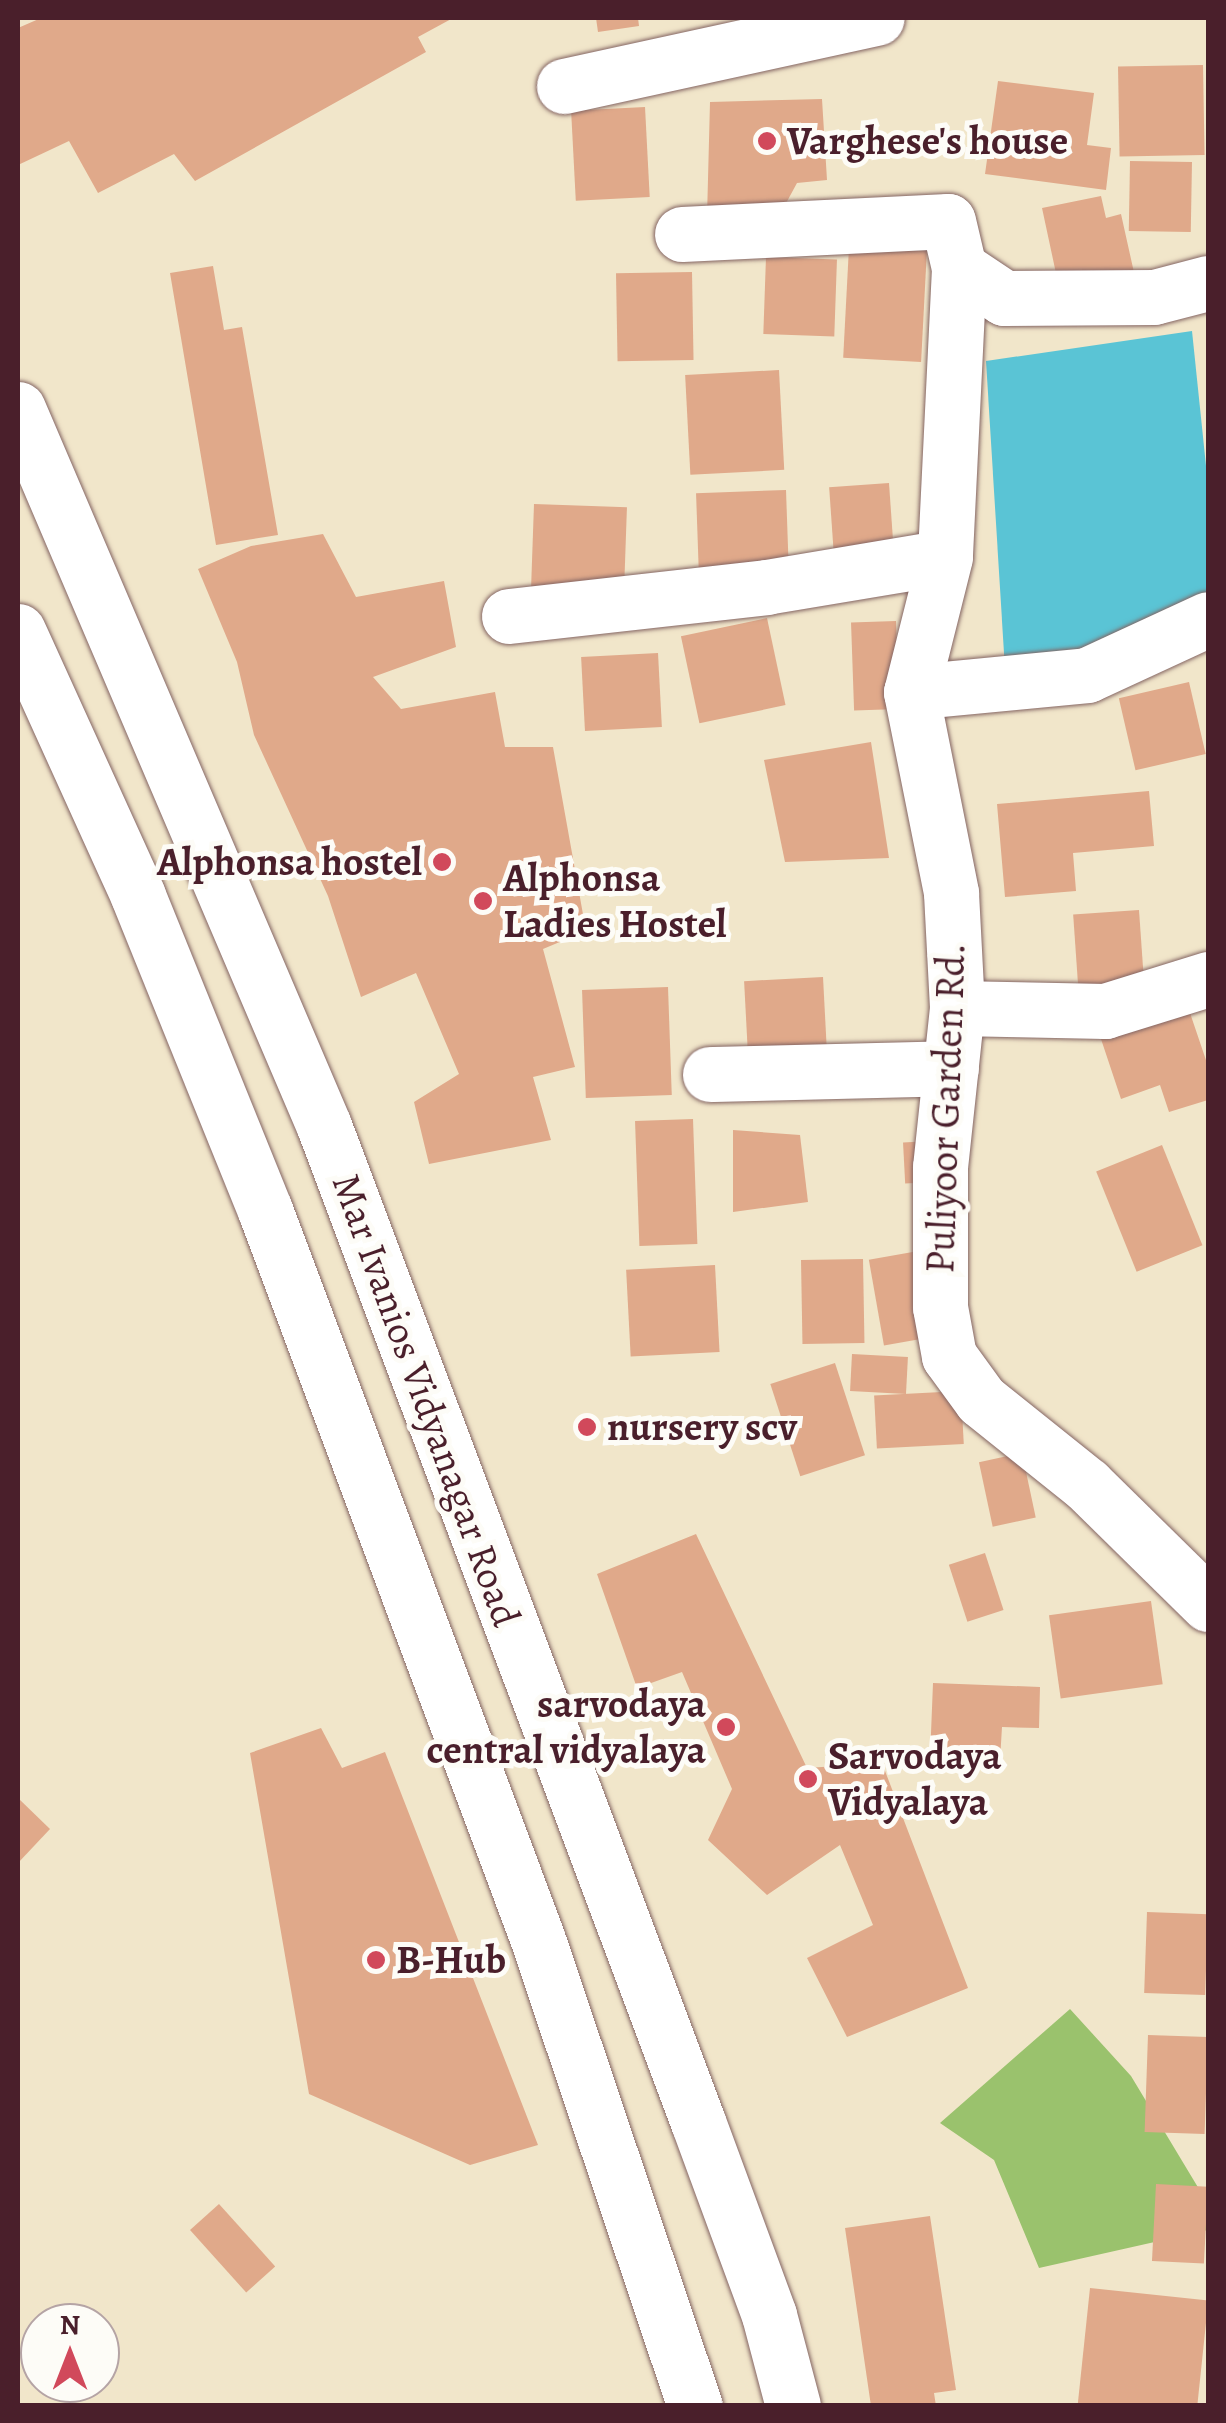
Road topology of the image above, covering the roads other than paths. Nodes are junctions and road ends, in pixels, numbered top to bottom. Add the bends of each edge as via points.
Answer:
1 (877, 18) edge
2 (564, 86) dead end
3 (682, 234) dead end
4 (959, 268) junction
5 (1208, 282) edge
6 (18, 409) edge
7 (945, 557) junction
8 (509, 616) dead end
9 (1208, 619) edge
10 (18, 631) edge
11 (911, 692) junction
12 (1208, 979) edge
13 (958, 1008) junction
14 (951, 1068) junction
15 (710, 1074) dead end
16 (1208, 1604) edge
17 (695, 2406) edge
18 (793, 2406) edge

1 - 2 street
3 - 4 street, Puliyoor Garden Rd. via 948,222
4 - 5 street via 1004,298 1154,297
4 - 7 street, Puliyoor Garden Rd.
6 - 18 street, Mar Ivanios Vidyanagar Road via 324,1126 769,2315
7 - 8 street via 766,587
7 - 11 street, Puliyoor Garden Rd.
9 - 11 street via 1086,675
10 - 17 street, Mar Ivanios Vidyanagar Road via 138,896 265,1210 537,1937
11 - 13 street, Puliyoor Garden Rd. via 951,894
12 - 13 street via 1105,1011
13 - 14 street, Puliyoor Garden Rd.
14 - 15 street
14 - 16 street, Puliyoor Garden Rd. via 937,1260 949,1356 982,1400 1101,1497

